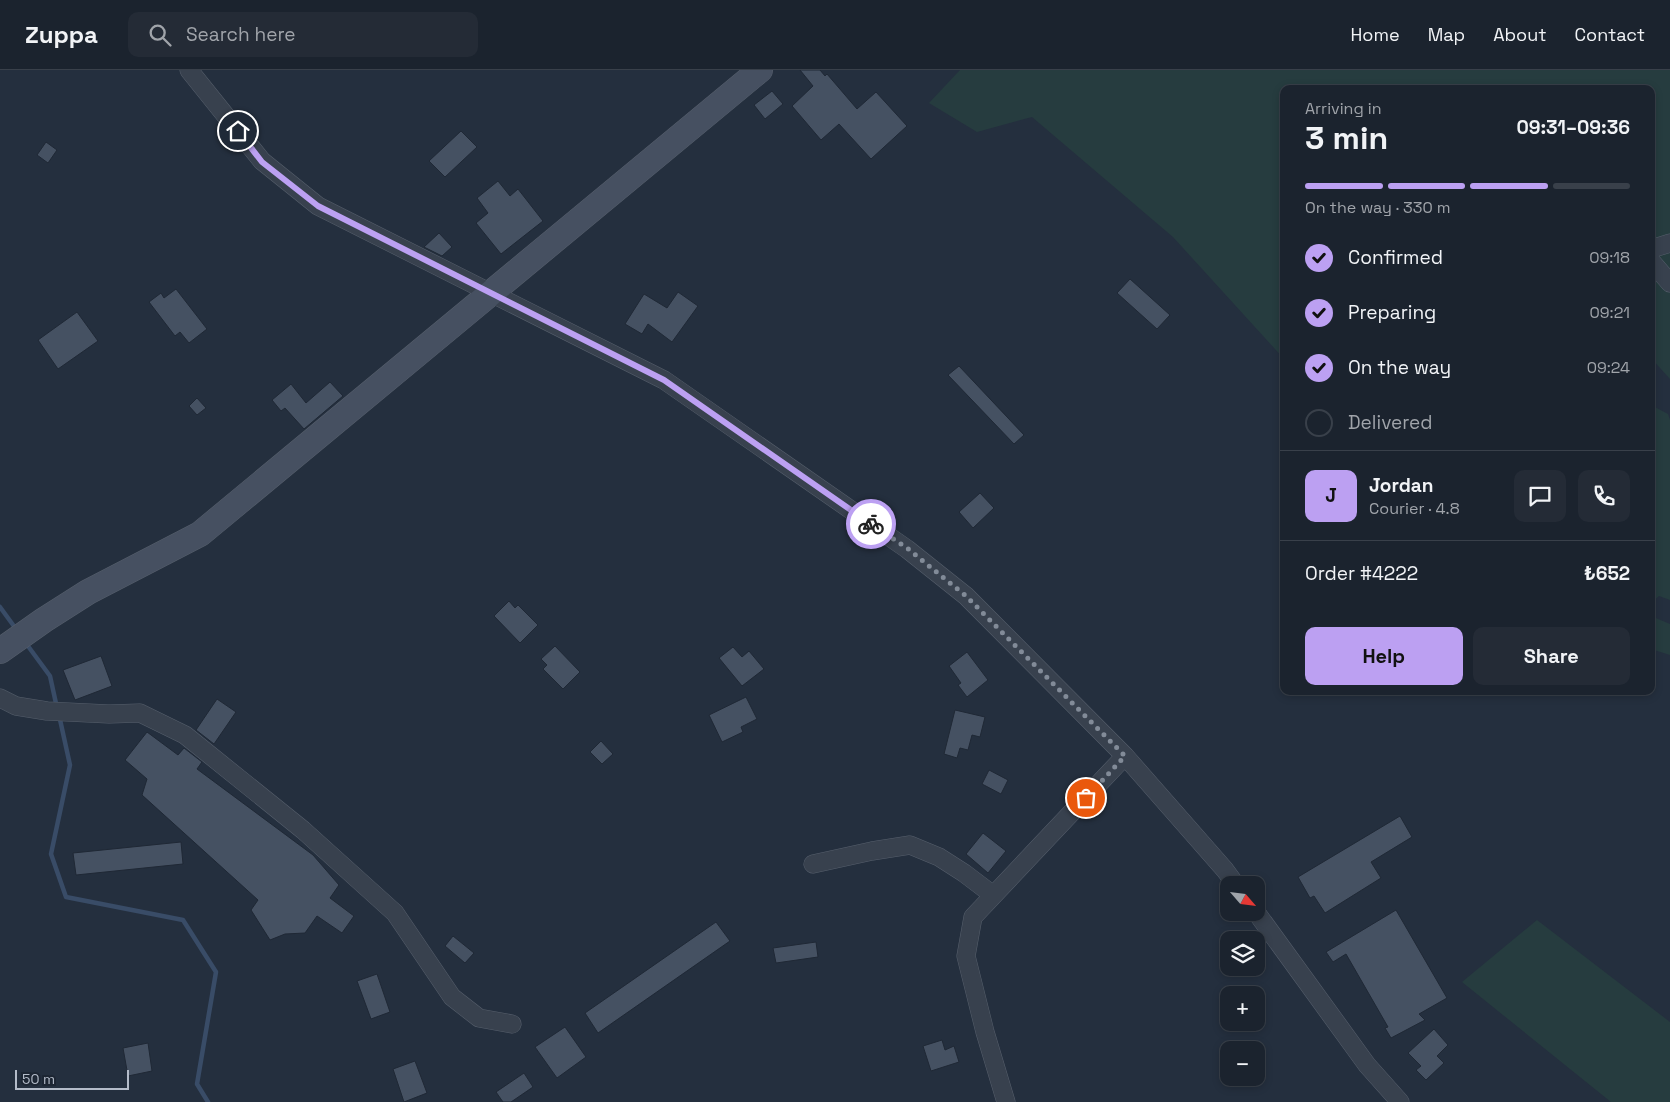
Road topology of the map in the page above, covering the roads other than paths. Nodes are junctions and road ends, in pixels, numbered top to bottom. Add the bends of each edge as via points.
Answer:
1 (189, 70) edge
2 (760, 70) edge
3 (1670, 243) edge
4 (1655, 248) edge
5 (1655, 265) edge
6 (1670, 283) edge
7 (490, 294) junction
8 (4, 648) edge
9 (0, 698) edge
10 (1125, 756) junction
11 (813, 864) dead end
12 (1229, 876) edge
13 (993, 895) junction
14 (1263, 921) edge
15 (512, 1024) dead end
16 (1006, 1102) edge
17 (1400, 1102) edge

1 - 7 street via 262,162 318,206
2 - 7 street
3 - 4 street
5 - 6 street
7 - 8 street via 200,534 88,592
7 - 10 street via 664,380 907,548 966,596
9 - 15 street via 16,706 48,711 140,713 185,735 303,830 395,913 452,997 479,1018
10 - 12 street
10 - 13 street
11 - 13 street via 910,845 939,857
13 - 16 street via 973,916 966,956
14 - 17 street via 1367,1065

